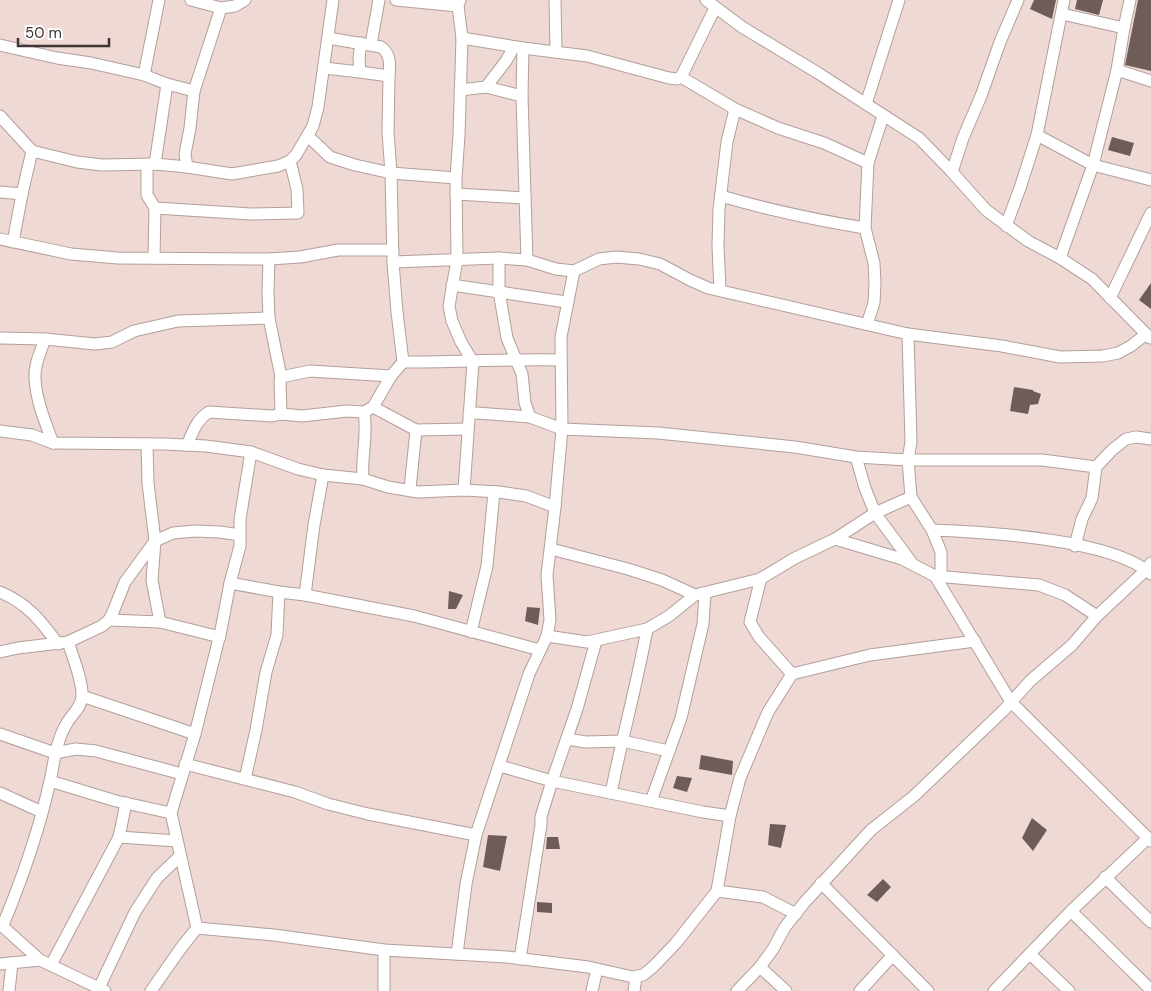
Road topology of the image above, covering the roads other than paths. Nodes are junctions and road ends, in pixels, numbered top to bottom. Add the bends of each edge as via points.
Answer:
1 (159, 0) edge
2 (191, 0) edge
3 (245, 0) edge
4 (333, 0) edge
5 (378, 0) edge
6 (396, 0) edge
7 (555, 0) edge
8 (706, 0) edge
9 (899, 0) edge
10 (1018, 0) edge
11 (1064, 0) edge
12 (1130, 0) edge
13 (459, 3) edge
14 (221, 8) junction
15 (715, 8) junction
16 (1062, 14) junction
17 (1124, 28) junction
18 (328, 38) junction
19 (462, 38) junction
20 (366, 43) junction
21 (0, 45) edge
22 (518, 47) junction
23 (556, 52) junction
24 (324, 68) junction
25 (1117, 70) junction
26 (360, 72) junction
27 (144, 75) junction
28 (389, 76) junction
29 (681, 77) junction
30 (1151, 81) edge
31 (167, 84) junction
32 (486, 87) junction
33 (460, 90) junction
34 (194, 91) junction
35 (522, 96) junction
36 (866, 104) junction
37 (735, 109) junction
38 (0, 116) edge
39 (883, 116) junction
40 (1037, 135) junction
41 (308, 136) junction
42 (32, 151) junction
43 (290, 161) junction
44 (868, 163) junction
45 (151, 164) junction
46 (1093, 165) junction
47 (187, 167) junction
48 (391, 172) junction
49 (952, 172) junction
50 (456, 178) junction
51 (1151, 180) edge
52 (0, 192) edge
53 (22, 194) junction
54 (456, 194) junction
55 (721, 196) junction
56 (525, 198) junction
57 (155, 208) junction
58 (1151, 213) edge
59 (1006, 226) junction
60 (865, 228) junction
61 (0, 239) edge
62 (13, 242) junction
63 (393, 256) junction
64 (154, 258) junction
65 (499, 258) junction
66 (1060, 258) junction
67 (269, 259) junction
68 (457, 260) junction
69 (527, 260) junction
70 (574, 271) junction
71 (452, 285) junction
72 (720, 290) junction
73 (499, 291) junction
74 (1110, 298) junction
75 (566, 302) junction
76 (269, 318) junction
77 (867, 324) junction
78 (908, 334) junction
79 (1148, 337) edge
80 (0, 338) edge
81 (45, 339) junction
82 (516, 359) junction
83 (560, 360) junction
84 (403, 362) junction
85 (472, 362) junction
86 (392, 376) junction
87 (281, 377) junction
88 (369, 410) junction
89 (281, 414) junction
90 (469, 414) junction
91 (530, 417) junction
92 (468, 429) junction
93 (562, 429) junction
94 (416, 430) junction
95 (0, 431) edge
96 (1151, 438) edge
97 (53, 443) junction
98 (147, 444) junction
99 (187, 445) junction
100 (251, 452) junction
101 (856, 457) junction
102 (908, 460) junction
103 (1096, 467) junction
104 (323, 474) junction
105 (363, 480) junction
106 (410, 489) junction
107 (464, 490) junction
108 (494, 492) junction
109 (911, 496) junction
110 (555, 506) junction
111 (876, 513) junction
112 (932, 530) junction
113 (240, 535) junction
114 (835, 539) junction
115 (155, 541) junction
116 (1075, 546) junction
117 (550, 549) junction
118 (913, 565) junction
119 (1149, 569) edge
120 (938, 576) junction
121 (761, 578) junction
122 (230, 583) junction
123 (0, 592) edge
124 (279, 592) junction
125 (700, 594) junction
126 (305, 595) junction
127 (1097, 616) junction
128 (108, 620) junction
129 (160, 622) junction
130 (647, 629) junction
131 (471, 632) junction
132 (547, 636) junction
133 (220, 637) junction
134 (596, 641) junction
135 (975, 641) junction
136 (0, 643) edge
137 (63, 643) junction
138 (18, 648) junction
139 (540, 650) junction
140 (0, 652) edge
141 (792, 674) junction
142 (82, 696) junction
143 (1011, 702) junction
144 (0, 734) edge
145 (195, 734) junction
146 (566, 739) junction
147 (622, 741) junction
148 (669, 751) junction
149 (55, 754) junction
150 (500, 766) junction
151 (557, 766) junction
152 (184, 768) junction
153 (536, 776) junction
154 (245, 779) junction
155 (50, 781) junction
156 (552, 781) junction
157 (612, 792) junction
158 (0, 793) edge
159 (650, 801) junction
160 (126, 803) junction
161 (42, 812) junction
162 (171, 813) junction
163 (730, 816) junction
164 (476, 835) junction
165 (119, 837) junction
166 (1150, 840) edge
167 (177, 841) junction
168 (180, 856) junction
169 (1105, 878) junction
170 (821, 884) junction
171 (717, 891) junction
172 (1071, 911) junction
173 (796, 914) junction
174 (1151, 922) edge
175 (1, 925) edge
176 (197, 928) junction
177 (384, 950) junction
178 (457, 954) junction
179 (1030, 954) junction
180 (893, 955) junction
181 (520, 959) junction
182 (46, 962) junction
183 (12, 963) junction
184 (0, 964) edge
185 (760, 967) junction
186 (597, 969) junction
187 (636, 977) junction
188 (95, 988) edge
189 (1151, 990) edge
190 (9, 991) edge
191 (151, 991) edge
192 (384, 991) edge
193 (592, 991) edge
194 (634, 991) edge
195 (737, 991) edge
196 (786, 991) edge
197 (860, 991) edge
198 (928, 991) edge
199 (994, 991) edge
200 (1068, 991) edge

1 - 27 street
2 - 14 street
3 - 14 street via 235,6
4 - 18 street
5 - 20 street
6 - 13 street
7 - 23 street
8 - 15 street
9 - 36 street
10 - 49 street
11 - 16 street
12 - 17 street
13 - 19 street
14 - 34 street
15 - 29 street
15 - 36 street
16 - 17 street
16 - 40 street
17 - 25 street
18 - 20 street
18 - 24 street
19 - 22 street
19 - 33 street
20 - 26 street via 359,58
20 - 28 street via 381,47 387,53
21 - 27 street
22 - 23 street
22 - 32 street
22 - 35 street
23 - 29 street via 587,56 669,78
24 - 26 street
24 - 41 street via 318,107
25 - 30 street
25 - 46 street
26 - 28 street
27 - 31 street
28 - 48 street
29 - 37 street
31 - 34 street
31 - 45 street
32 - 33 street
32 - 35 street
33 - 50 street
34 - 47 street via 185,154
35 - 56 street
36 - 39 street
37 - 44 street
37 - 55 street via 727,142
38 - 42 street
39 - 44 street
39 - 49 street via 919,138
40 - 46 street
40 - 59 street
41 - 43 street
41 - 48 street via 330,157
42 - 45 street via 102,165
42 - 53 street
43 - 47 street via 232,174
43 - 57 street via 297,189 298,213 251,214
44 - 60 street
45 - 47 street
45 - 57 street via 147,195
46 - 51 street
46 - 66 street
48 - 50 street
48 - 63 street
49 - 59 street via 986,210
50 - 54 street
52 - 53 street
53 - 62 street
54 - 56 street
54 - 68 street
55 - 60 street via 777,212
55 - 72 street
56 - 69 street
57 - 64 street
58 - 74 street
59 - 66 street
60 - 77 street via 876,283
61 - 62 street
62 - 64 street via 71,254
63 - 67 street via 338,250
63 - 68 street
63 - 84 street
64 - 67 street
65 - 68 street
65 - 69 street
65 - 73 street
66 - 74 street via 1092,279
67 - 76 street
68 - 71 street
69 - 70 street
70 - 72 street via 599,259 639,259 660,264 708,288
70 - 75 street
71 - 73 street
71 - 85 street via 449,306 452,321
72 - 77 street
73 - 75 street
73 - 82 street via 507,338
74 - 79 street
75 - 83 street
76 - 81 street via 178,321 134,330 112,342 95,344
76 - 87 street
77 - 78 street
78 - 79 street via 1060,357 1118,353
78 - 102 street via 911,442
80 - 81 street
81 - 97 street via 36,363 35,377 42,414
82 - 83 street
82 - 85 street
82 - 91 street
83 - 93 street
84 - 85 street
84 - 86 street
85 - 90 street
86 - 87 street via 310,371
86 - 88 street
87 - 89 street
88 - 89 street via 302,416
88 - 94 street
88 - 105 street via 362,462
89 - 99 street via 209,412 195,426
90 - 91 street
90 - 92 street
91 - 93 street
92 - 94 street
92 - 107 street
93 - 101 street via 658,433 795,447
93 - 110 street
94 - 106 street
95 - 97 street via 32,435
96 - 103 street via 1126,439
97 - 98 street
98 - 99 street
98 - 115 street
99 - 100 street
100 - 104 street via 298,469
100 - 113 street
101 - 102 street
101 - 111 street
102 - 103 street via 1026,460
102 - 109 street
103 - 116 street via 1092,498
104 - 105 street
104 - 126 street
105 - 106 street via 388,488
106 - 107 street via 418,492
107 - 108 street
108 - 110 street via 526,496
108 - 131 street via 487,566
109 - 111 street
109 - 112 street
110 - 117 street
111 - 114 street
111 - 118 street
112 - 116 street via 988,532
112 - 120 street via 941,552
113 - 115 street via 195,531 174,533
113 - 122 street
114 - 118 street
114 - 121 street
115 - 128 street via 125,582
115 - 129 street via 152,580
116 - 119 street via 1096,549
117 - 125 street via 628,569
117 - 132 street
118 - 120 street
119 - 127 street
120 - 127 street via 1039,585 1065,595
120 - 135 street
121 - 125 street
121 - 141 street via 750,622
122 - 124 street
122 - 133 street
123 - 137 street via 31,610
124 - 126 street
124 - 154 street via 277,635 266,672
125 - 130 street
125 - 148 street via 703,624 681,718
126 - 131 street via 414,616
127 - 143 street via 1072,645
128 - 129 street
128 - 137 street via 102,626
129 - 133 street
130 - 134 street
130 - 147 street
131 - 139 street
132 - 134 street
132 - 139 street
133 - 145 street
134 - 146 street via 578,709
135 - 141 street via 870,656
135 - 143 street
136 - 138 street
137 - 138 street
137 - 142 street
138 - 140 street
139 - 150 street via 529,674
141 - 163 street via 768,712 740,778
142 - 145 street
142 - 149 street via 80,706 66,724
143 - 166 street
143 - 170 street via 914,796 871,830
144 - 149 street
145 - 152 street
146 - 147 street
146 - 151 street
147 - 148 street
147 - 157 street
148 - 159 street
149 - 152 street via 76,748
149 - 155 street
150 - 153 street
150 - 164 street
151 - 153 street
151 - 156 street
152 - 154 street
152 - 162 street
153 - 156 street
154 - 164 street via 352,810
155 - 160 street
155 - 161 street
156 - 157 street
156 - 181 street via 541,818
157 - 159 street
158 - 161 street
159 - 163 street
160 - 162 street
160 - 165 street
161 - 175 street via 20,884
162 - 167 street
163 - 171 street
164 - 178 street
165 - 167 street
165 - 182 street
166 - 169 street
167 - 168 street
168 - 176 street
168 - 188 street via 157,878 134,912
169 - 172 street
169 - 174 street
170 - 173 street
170 - 180 street
171 - 173 street via 763,897
171 - 187 street via 676,943 653,967
172 - 179 street
172 - 189 street
173 - 185 street
175 - 182 street
176 - 177 street
176 - 191 street
177 - 178 street
177 - 192 street
178 - 181 street
179 - 199 street
179 - 200 street
180 - 197 street
180 - 198 street
181 - 186 street
182 - 183 street
182 - 188 street
183 - 184 street
183 - 190 street
185 - 195 street
185 - 196 street
186 - 187 street
186 - 193 street
187 - 194 street

